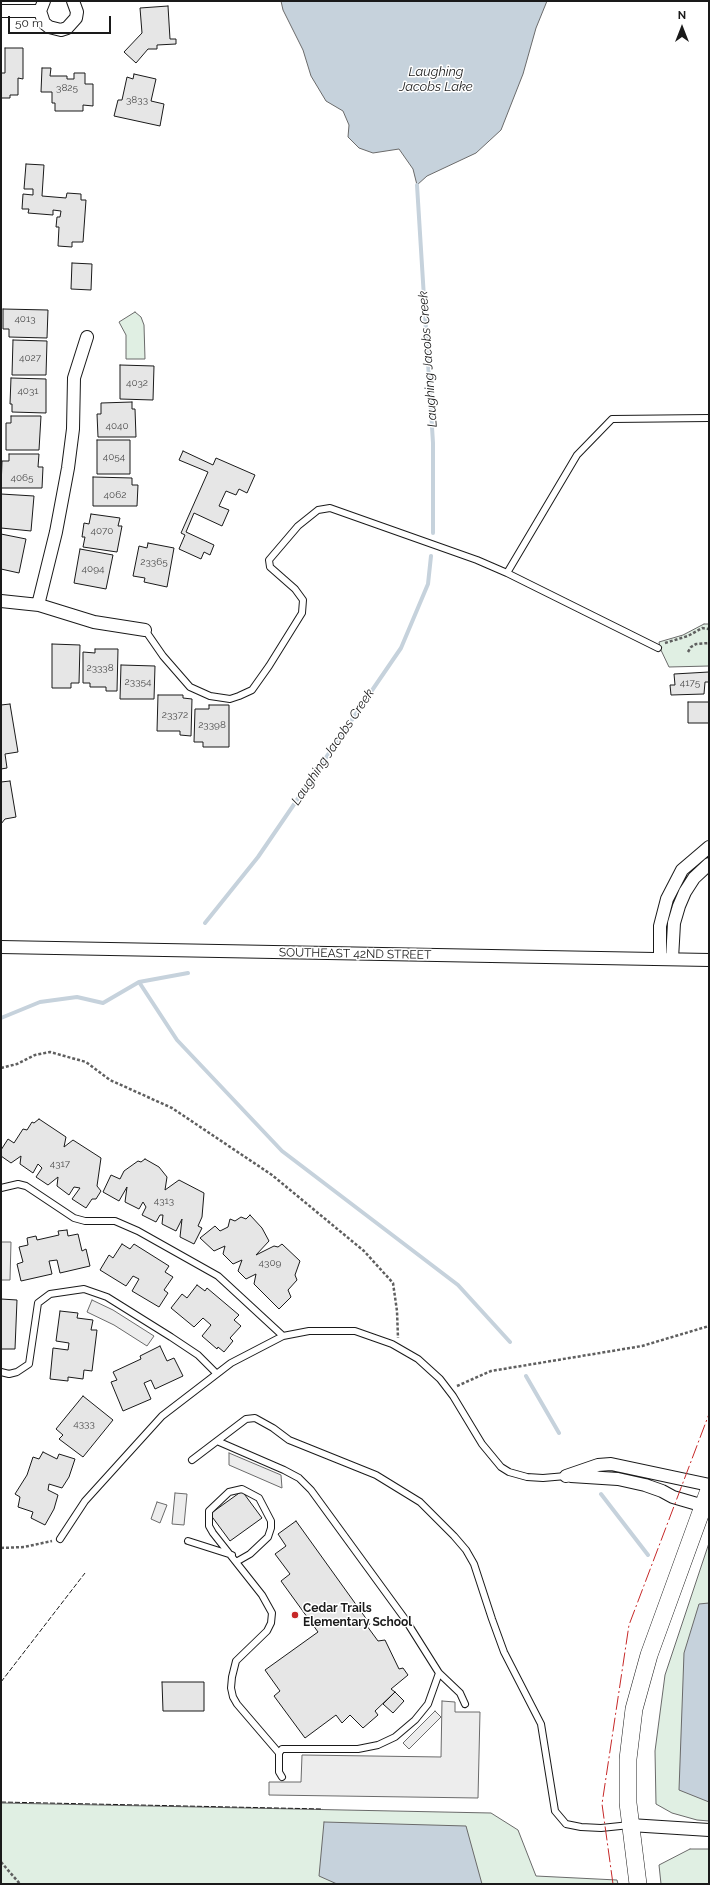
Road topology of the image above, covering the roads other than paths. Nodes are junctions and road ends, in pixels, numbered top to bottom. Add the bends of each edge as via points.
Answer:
1 (73, 1) edge
2 (42, 6) edge
3 (1, 11) edge
4 (87, 337) dead end
5 (709, 418) edge
6 (507, 573) junction
7 (1, 601) edge
8 (38, 606) junction
9 (145, 630) joint
10 (657, 648) road end
11 (709, 847) edge
12 (709, 864) edge
13 (1, 947) edge
14 (666, 959) junction
15 (709, 960) edge
16 (1, 1188) edge
17 (283, 1336) junction
18 (1, 1372) edge
19 (217, 1374) junction
20 (217, 1441) junction
21 (192, 1460) dead end
22 (566, 1476) junction
23 (709, 1485) edge
24 (706, 1498) edge
25 (60, 1540) road end
26 (188, 1541) dead end
27 (232, 1556) junction
28 (236, 1562) junction
29 (438, 1673) junction
30 (465, 1704) dead end
31 (279, 1753) junction
32 (282, 1777) dead end
33 (630, 1825) junction
34 (709, 1830) edge
35 (638, 1884) edge

1 - 2 street via 77,12 76,18 67,28 61,30 55,30 44,23
2 - 3 street
4 - 8 street via 74,378 73,429 68,468
5 - 6 lane via 612,420 577,455
6 - 9 lane via 330,508 318,510 298,526 269,560 270,567 296,589 303,600 302,613 252,690 230,699 210,696 190,687
6 - 10 lane
7 - 8 street
8 - 9 street via 94,622
11 - 14 street via 682,870 667,899 660,926
12 - 14 street via 694,878 685,892 674,923
13 - 14 street, SOUTHEAST 42ND STREET
14 - 15 street, SOUTHEAST 42ND STREET
16 - 17 lane via 18,1184 26,1186 74,1218 84,1221 114,1221 138,1231 218,1276
17 - 19 lane via 231,1363
17 - 22 lane via 309,1331 356,1331 392,1344 418,1359 440,1380 453,1396 482,1444 502,1467 509,1472 527,1477
18 - 19 lane via 17,1372 29,1364 38,1303 50,1294 84,1289 107,1297 171,1337 198,1355
19 - 25 lane via 162,1416 85,1501
20 - 21 lane
20 - 29 lane via 284,1470 299,1478 311,1490 405,1618
20 - 33 lane via 246,1419 255,1418 288,1440 376,1475 420,1502 454,1536 474,1564 504,1652 541,1724 556,1811 566,1824 581,1827
22 - 23 street via 598,1465 611,1464
22 - 24 street via 618,1479 645,1485 672,1497
24 - 33 main road via 649,1655 634,1709 628,1759
26 - 27 lane
27 - 28 lane
27 - 28 lane via 209,1526 209,1511 229,1492 242,1488 259,1498 271,1521 271,1528 268,1537 250,1554
28 - 31 lane via 262,1595 272,1613 267,1631 236,1661 232,1678 233,1697
29 - 30 lane via 460,1693
29 - 31 lane via 428,1704 415,1720 388,1741 358,1749 282,1749
31 - 32 lane via 279,1772
33 - 34 street
33 - 35 main road

